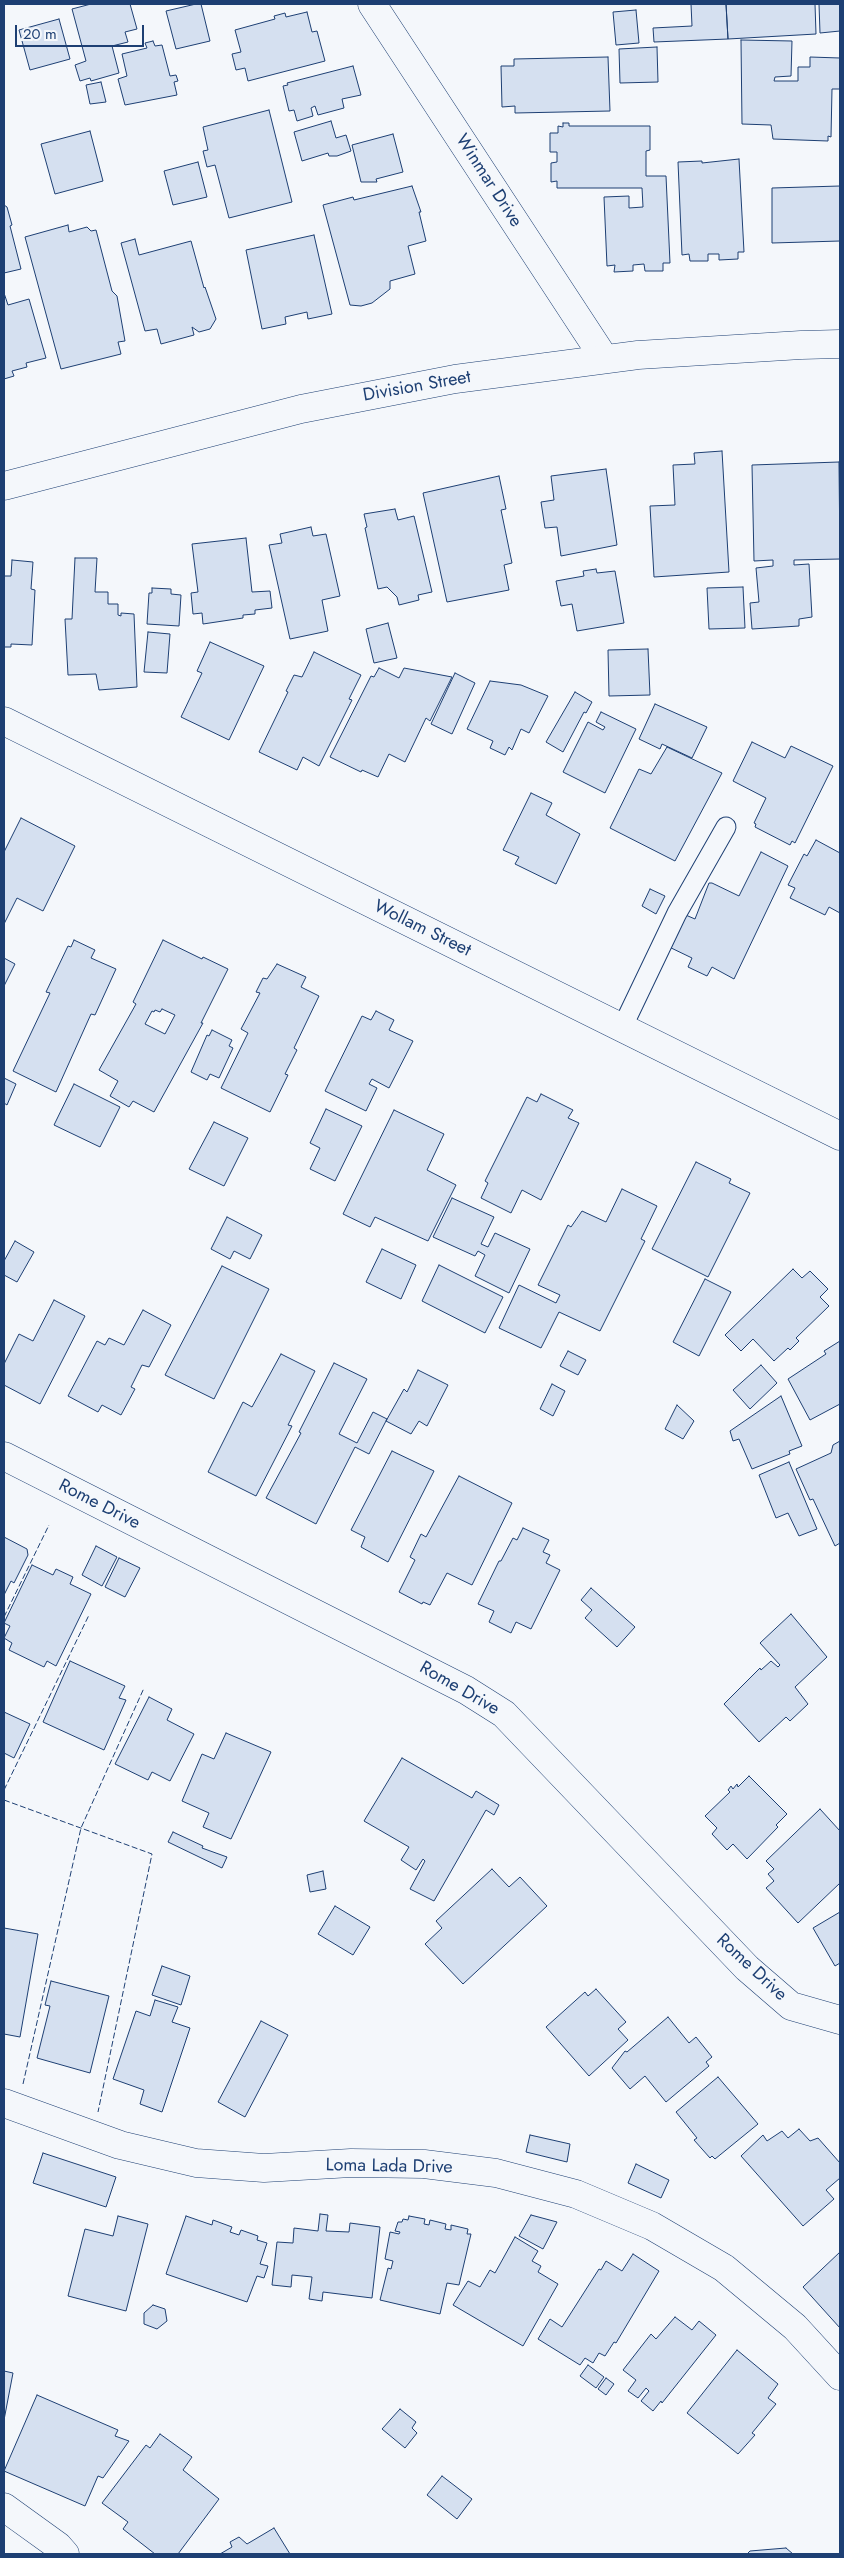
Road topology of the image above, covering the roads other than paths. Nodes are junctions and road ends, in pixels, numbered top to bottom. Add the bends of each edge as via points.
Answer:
1 (372, 4) edge
2 (840, 344) edge
3 (604, 358) junction
4 (4, 486) edge
5 (4, 721) edge
6 (726, 827) dead end
7 (622, 1028) junction
8 (840, 1136) edge
9 (4, 1456) edge
10 (840, 2020) edge
11 (4, 2104) edge
12 (840, 2376) edge
13 (4, 2507) edge
14 (65, 2554) edge

1 - 3 street, Winmar Drive
2 - 3 street, Division Street
3 - 4 street, Division Street via 454,379 301,409
5 - 7 street, Wollam Street
6 - 7 lane via 676,913
7 - 8 street, Wollam Street
9 - 10 street, Rome Drive via 466,1690 504,1714 747,1968 791,2006
11 - 12 street, Loma Lada Drive via 120,2145 196,2163 264,2168 352,2163 424,2164 496,2173 576,2194 652,2226 724,2268 795,2327
13 - 14 street

